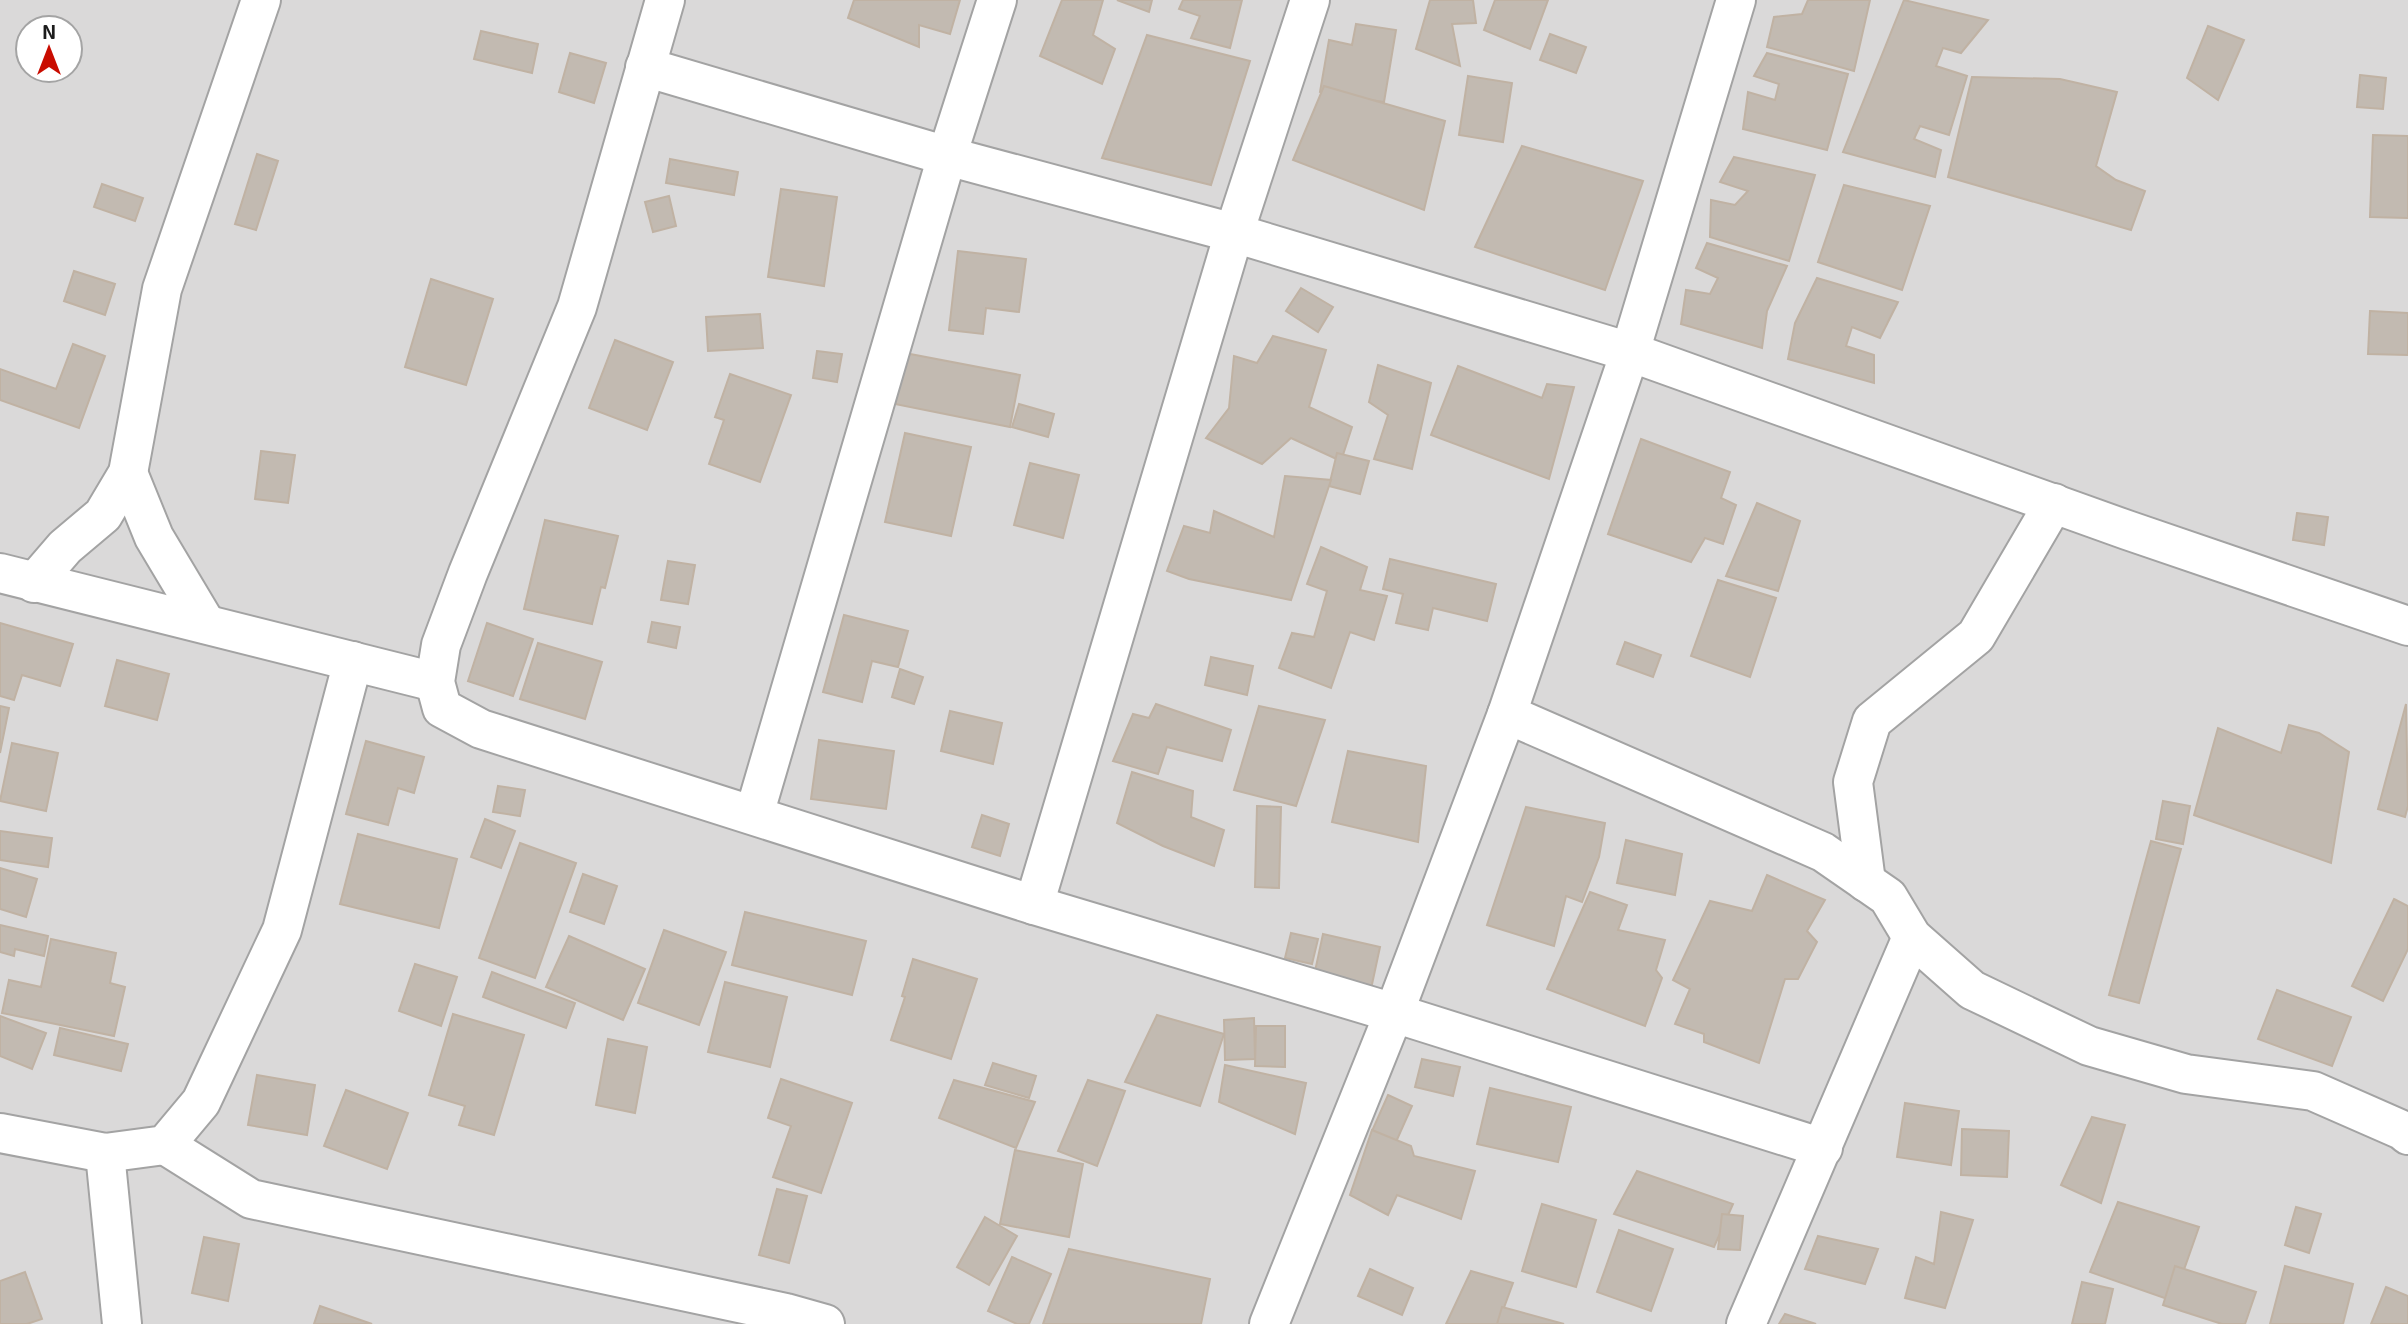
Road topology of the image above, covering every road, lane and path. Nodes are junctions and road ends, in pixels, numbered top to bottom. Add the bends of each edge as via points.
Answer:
1 (261, 0) edge
2 (665, 0) edge
3 (997, 0) edge
4 (1310, 0) edge
5 (1736, 0) edge
6 (645, 67) junction
7 (947, 156) junction
8 (1234, 233) junction
9 (1630, 352) junction
10 (128, 473) junction
11 (2054, 503) junction
12 (17, 578) edge
13 (206, 624) junction
14 (2408, 626) edge
15 (353, 661) junction
16 (435, 682) junction
17 (1507, 714) junction
18 (754, 815) junction
19 (1866, 882) junction
20 (1034, 905) junction
21 (1912, 937) junction
22 (1394, 1013) junction
23 (0, 1133) edge
24 (2408, 1135) edge
25 (165, 1145) junction
26 (1823, 1148) junction
27 (105, 1153) junction
28 (122, 1324) edge
29 (825, 1324) edge
30 (1269, 1324) edge
31 (1746, 1324) edge

1 - 10 street via 162,289
2 - 6 street
3 - 7 street
4 - 8 street
5 - 9 street
6 - 7 street
6 - 16 street via 578,307 468,573 441,645
7 - 8 street
7 - 18 street
8 - 9 street
8 - 20 street
9 - 11 street
9 - 17 street
10 - 12 street via 103,515
10 - 13 street via 154,537
11 - 14 street
11 - 19 street via 1976,636 1872,721 1853,782
12 - 13 street
13 - 15 street
15 - 16 street
15 - 25 street via 282,930 201,1102
16 - 18 street via 442,708 481,729
17 - 19 street via 1823,852
17 - 22 street
18 - 20 street
19 - 21 street via 1888,897
20 - 22 street
21 - 24 street via 1972,990 2089,1046 2186,1074 2313,1091
21 - 26 street
22 - 26 street
22 - 30 street
23 - 27 street
25 - 27 street
25 - 29 street via 251,1199
26 - 31 street
27 - 28 street

